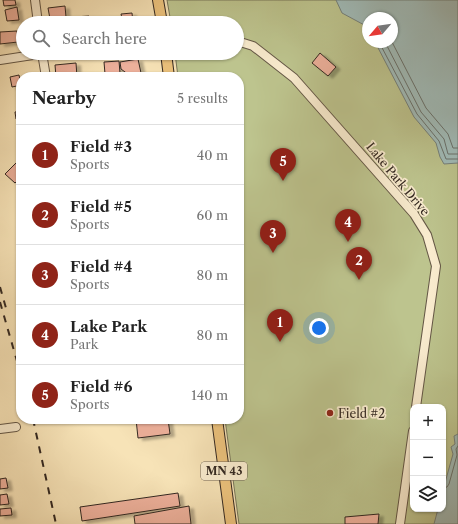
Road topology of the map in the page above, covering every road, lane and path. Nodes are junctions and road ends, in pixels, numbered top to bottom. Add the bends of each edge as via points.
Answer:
1 (35, 0) edge
2 (158, 0) edge
3 (37, 16) edge
4 (161, 16) edge
5 (244, 43) edge
6 (16, 57) edge
7 (0, 60) edge
8 (45, 60) edge
9 (167, 60) edge
10 (46, 72) edge
11 (168, 72) edge
12 (416, 404) edge
13 (218, 424) edge
14 (16, 427) dead end
15 (0, 429) edge
16 (412, 440) edge
17 (231, 524) edge
18 (400, 524) edge

1 - 3 street
2 - 4 main road
5 - 12 street, Lake Park Drive via 253,46 294,78 414,214 427,235 436,266
6 - 7 street
8 - 10 street
9 - 11 main road
13 - 17 main road, MN 43
14 - 15 street
16 - 18 street

